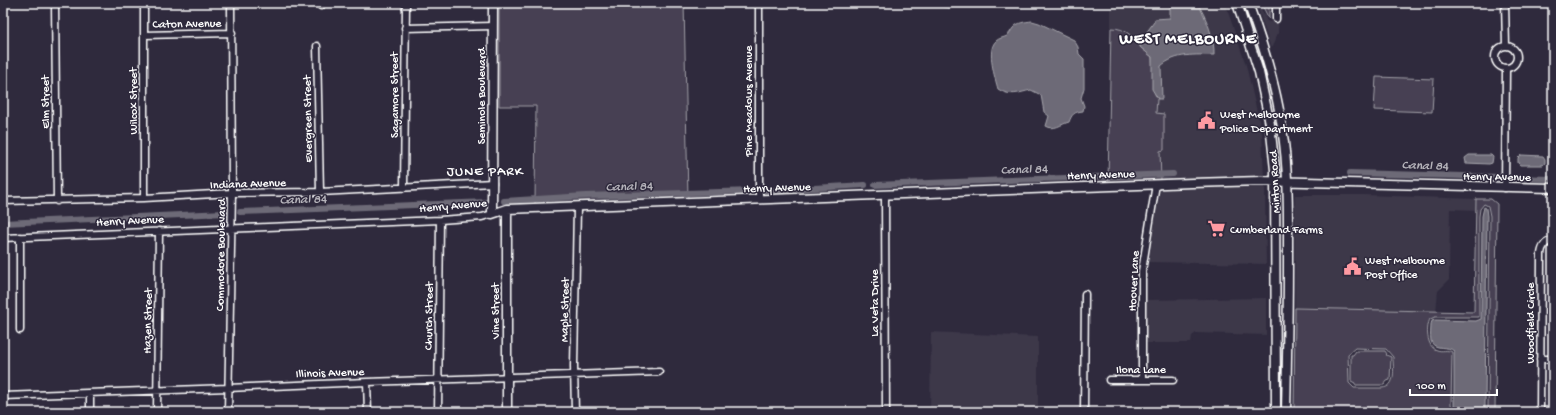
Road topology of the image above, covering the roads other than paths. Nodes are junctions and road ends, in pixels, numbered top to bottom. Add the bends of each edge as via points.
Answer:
1 (56, 3) edge
2 (144, 3) edge
3 (232, 3) edge
4 (406, 3) edge
5 (493, 3) edge
6 (759, 3) edge
7 (1237, 3) edge
8 (1248, 3) edge
9 (1276, 3) edge
10 (1505, 3) edge
11 (1276, 19) dead end
12 (493, 26) junction
13 (405, 28) junction
14 (232, 33) junction
15 (144, 35) junction
16 (317, 46) dead end
17 (1506, 46) junction
18 (1506, 69) junction
19 (493, 183) junction
20 (1276, 183) junction
21 (1287, 183) junction
22 (1156, 184) junction
23 (404, 188) junction
24 (1505, 188) junction
25 (1553, 188) edge
26 (320, 192) junction
27 (232, 193) junction
28 (885, 194) junction
29 (144, 198) junction
30 (759, 199) junction
31 (3, 201) edge
32 (57, 201) junction
33 (577, 208) junction
34 (507, 210) junction
35 (492, 214) junction
36 (440, 220) junction
37 (231, 228) junction
38 (159, 231) junction
39 (20, 237) junction
40 (3, 238) edge
41 (1553, 240) edge
42 (1085, 294) dead end
43 (20, 330) dead end
44 (1540, 359) junction
45 (1553, 359) edge
46 (659, 372) dead end
47 (575, 375) junction
48 (507, 377) junction
49 (438, 380) junction
50 (1109, 380) dead end
51 (1142, 380) junction
52 (1173, 380) dead end
53 (368, 382) junction
54 (228, 388) junction
55 (157, 390) junction
56 (90, 394) junction
57 (3, 396) edge
58 (90, 412) edge
59 (157, 412) edge
60 (228, 412) edge
61 (368, 412) edge
62 (438, 412) edge
63 (507, 412) edge
64 (575, 412) edge
65 (886, 412) edge
66 (1084, 412) edge
67 (1276, 412) edge
68 (1286, 412) edge
69 (1540, 412) edge

1 - 32 street, Elm Street
2 - 15 street, Wilcox Street
3 - 14 street, Commodore Boulevard
4 - 13 street, Sagamore Street
5 - 12 street, Seminole Boulevard
6 - 30 street, Pine Meadows Avenue
7 - 20 street, Minton Road via 1259,72 1270,124
8 - 21 street, Minton Road via 1265,50 1278,102
9 - 11 street
10 - 17 street
12 - 13 street
12 - 19 street, Seminole Boulevard
13 - 23 street, Sagamore Street
14 - 15 street, Caton Avenue
14 - 27 street, Commodore Boulevard
15 - 29 street, Wilcox Street
16 - 26 street, Evergreen Street
17 - 18 street via 1514,50 1516,58 1513,65
17 - 18 street via 1499,48 1496,55 1497,63
18 - 24 street
19 - 23 street, Indiana Avenue
19 - 35 street, Seminole Boulevard
20 - 21 street, Henry Avenue
20 - 22 street, Henry Avenue via 1261,181
20 - 67 street, Minton Road
21 - 24 street, Henry Avenue
21 - 68 street, Minton Road
22 - 28 street, Henry Avenue
22 - 51 street, Hoover Lane via 1142,271
23 - 26 street, Indiana Avenue
24 - 25 street, Henry Avenue
26 - 27 street, Indiana Avenue
27 - 29 street, Indiana Avenue
27 - 37 street, Commodore Boulevard
28 - 30 street, Henry Avenue
28 - 65 street, La Veta Drive
29 - 32 street, Indiana Avenue
30 - 33 street, Henry Avenue
31 - 32 street, Indiana Avenue
33 - 34 street, Henry Avenue
33 - 47 street, Maple Street
34 - 35 street, Henry Avenue
34 - 48 street, Vine Street
35 - 36 street, Henry Avenue
36 - 37 street, Henry Avenue
36 - 49 street, Church Street
37 - 38 street, Henry Avenue
37 - 54 street, Commodore Boulevard
38 - 39 street, Henry Avenue
38 - 55 street, Hazen Street
39 - 40 street, Henry Avenue
39 - 43 street
41 - 44 street, Woodfield Circle via 1544,244 1542,249
42 - 66 street
44 - 45 street
44 - 69 street, Woodfield Circle
46 - 47 street, Illinois Avenue
47 - 48 street, Illinois Avenue
47 - 64 street, Maple Street
48 - 49 street, Illinois Avenue
48 - 63 street, Vine Street
49 - 53 street, Illinois Avenue
49 - 62 street, Church Street
50 - 51 street, Ilona Lane
51 - 52 street, Ilona Lane
53 - 54 street, Illinois Avenue
53 - 61 street
54 - 55 street, Illinois Avenue
54 - 60 street, Commodore Boulevard
55 - 56 street, Illinois Avenue
55 - 59 street, Hazen Street
56 - 57 street, Illinois Avenue
56 - 58 street

